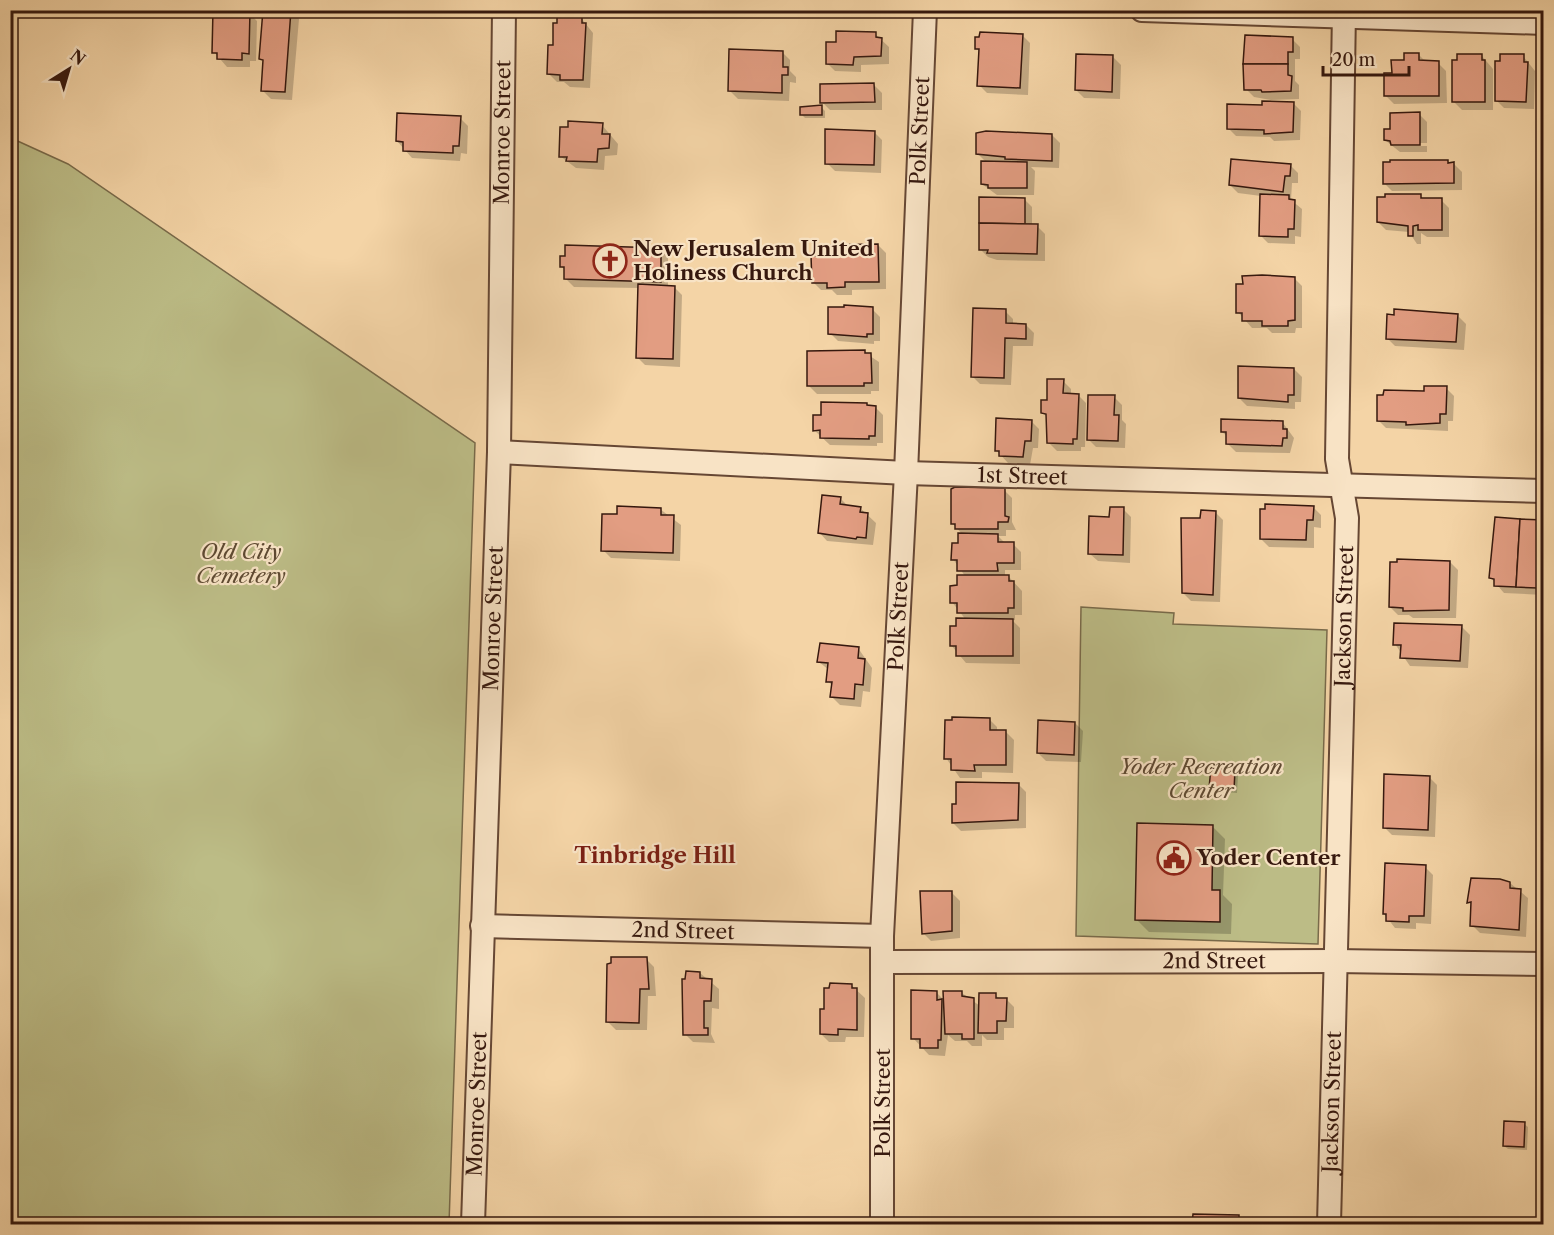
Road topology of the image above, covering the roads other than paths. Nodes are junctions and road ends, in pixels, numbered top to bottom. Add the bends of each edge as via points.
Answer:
1 (504, 10) edge
2 (926, 10) edge
3 (1142, 10) edge
4 (1344, 14) edge
5 (1544, 23) edge
6 (499, 452) junction
7 (906, 472) junction
8 (1341, 486) junction
9 (1544, 491) edge
10 (482, 926) junction
11 (882, 936) junction
12 (1335, 961) junction
13 (884, 962) junction
14 (1544, 964) edge
15 (473, 1224) edge
16 (882, 1224) edge
17 (1329, 1224) edge

1 - 6 street, Monroe Street
2 - 7 street, Polk Street
3 - 4 street
4 - 5 street
4 - 8 street, Jackson Street via 1337,451
6 - 7 street, 1st Street
6 - 10 street, Monroe Street
7 - 8 street, 1st Street
7 - 11 street, Polk Street
8 - 9 street, 1st Street
8 - 12 street, Jackson Street via 1347,518
10 - 11 street, 2nd Street
10 - 15 street, Monroe Street
11 - 13 street, Polk Street
12 - 13 street, 2nd Street
12 - 14 street, 2nd Street
12 - 17 street, Jackson Street
13 - 16 street, Polk Street

